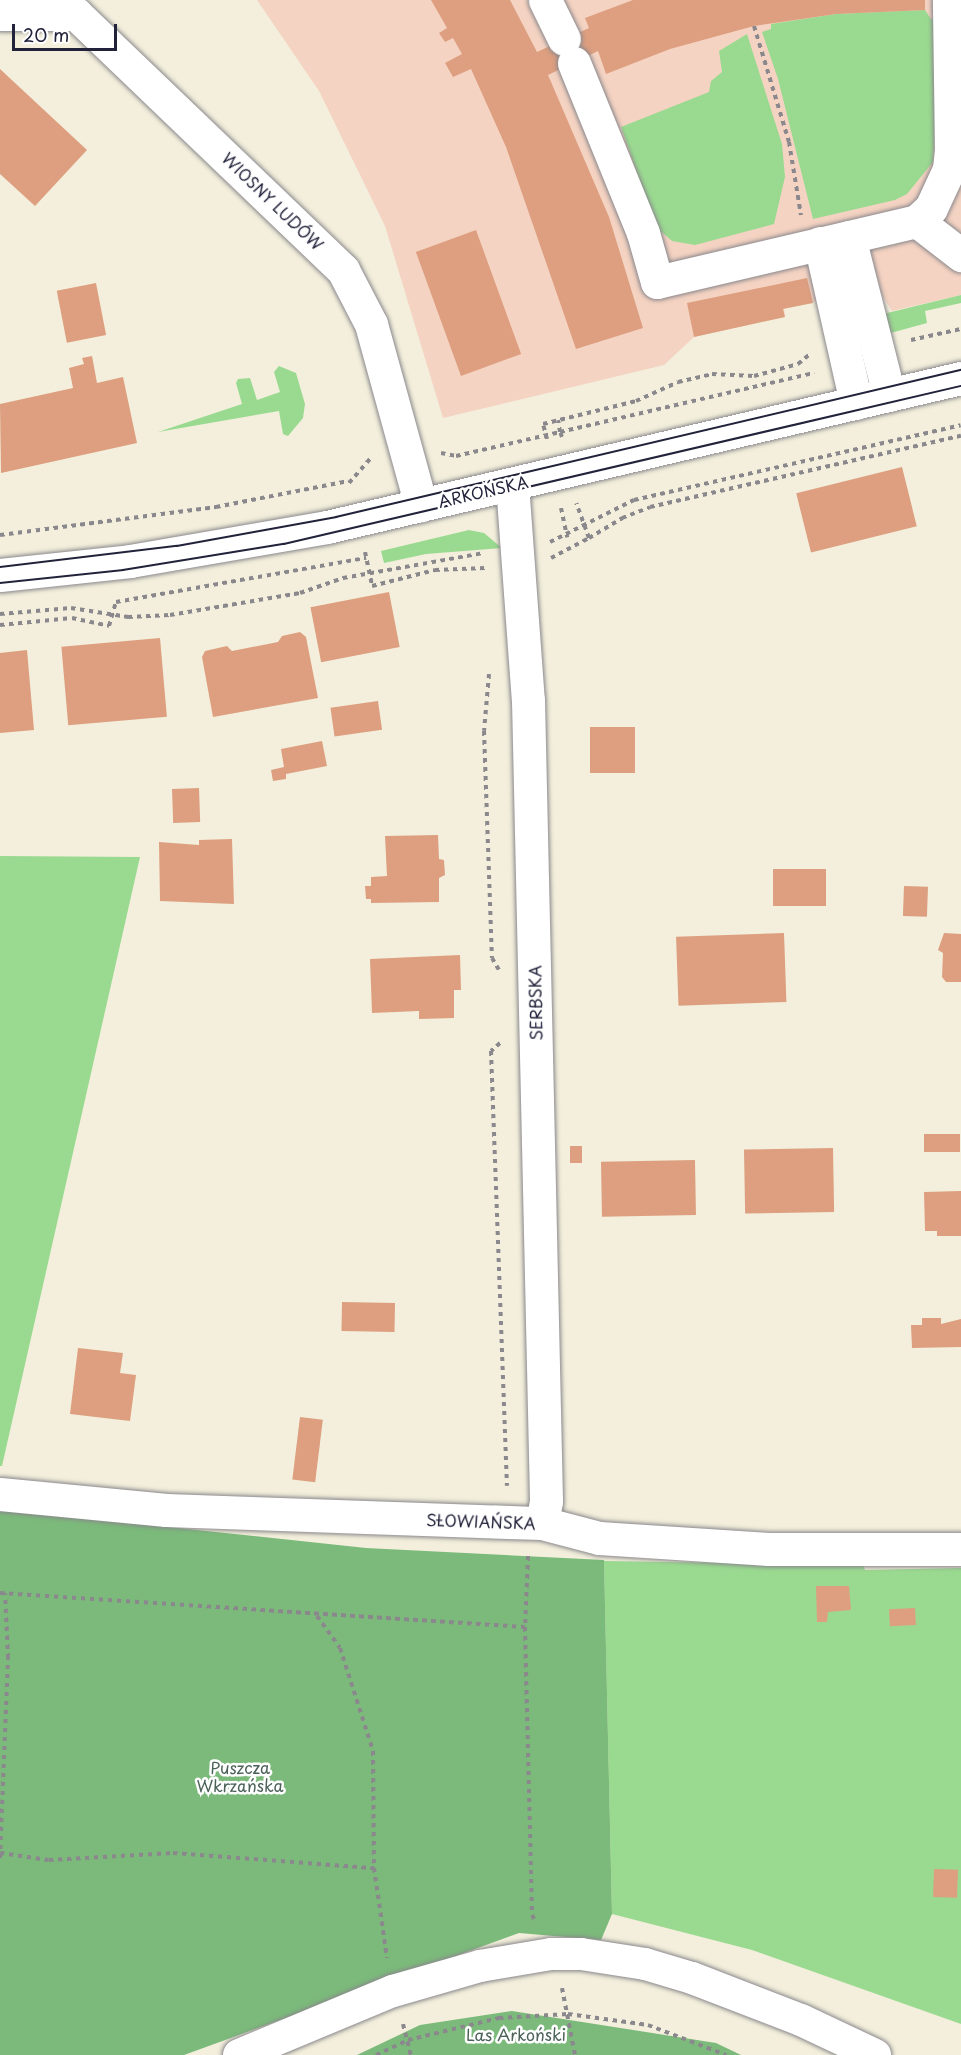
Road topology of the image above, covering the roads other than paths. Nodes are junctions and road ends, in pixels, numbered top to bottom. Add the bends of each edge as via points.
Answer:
1 (545, 0) edge
2 (949, 0) edge
3 (0, 14) edge
4 (916, 221) junction
5 (825, 242) junction
6 (961, 255) edge
7 (961, 378) edge
8 (890, 395) junction
9 (856, 403) junction
10 (512, 484) junction
11 (421, 505) junction
12 (0, 575) edge
13 (0, 1494) edge
14 (542, 1523) junction
15 (961, 1549) edge
16 (240, 2055) edge
17 (875, 2055) edge

1 - 5 street via 643,233 657,282
2 - 4 street via 950,160 931,208
3 - 11 street, WIOSNY LUDÓW via 76,14 343,270 371,324
4 - 5 street
4 - 6 street
5 - 8 street
5 - 9 street
7 - 8 street, ARKOŃSKA
8 - 9 street, ARKOŃSKA
9 - 10 street, ARKOŃSKA
10 - 11 street, ARKOŃSKA
10 - 14 street, SERBSKA via 528,700 546,1502
11 - 12 street, ARKOŃSKA via 208,549
13 - 14 street, SŁOWIAŃSKA via 166,1510
14 - 15 street, SŁOWIAŃSKA via 599,1538 769,1549
16 - 17 street via 393,1991 480,1966 551,1954 608,1957 667,1969 769,2007

